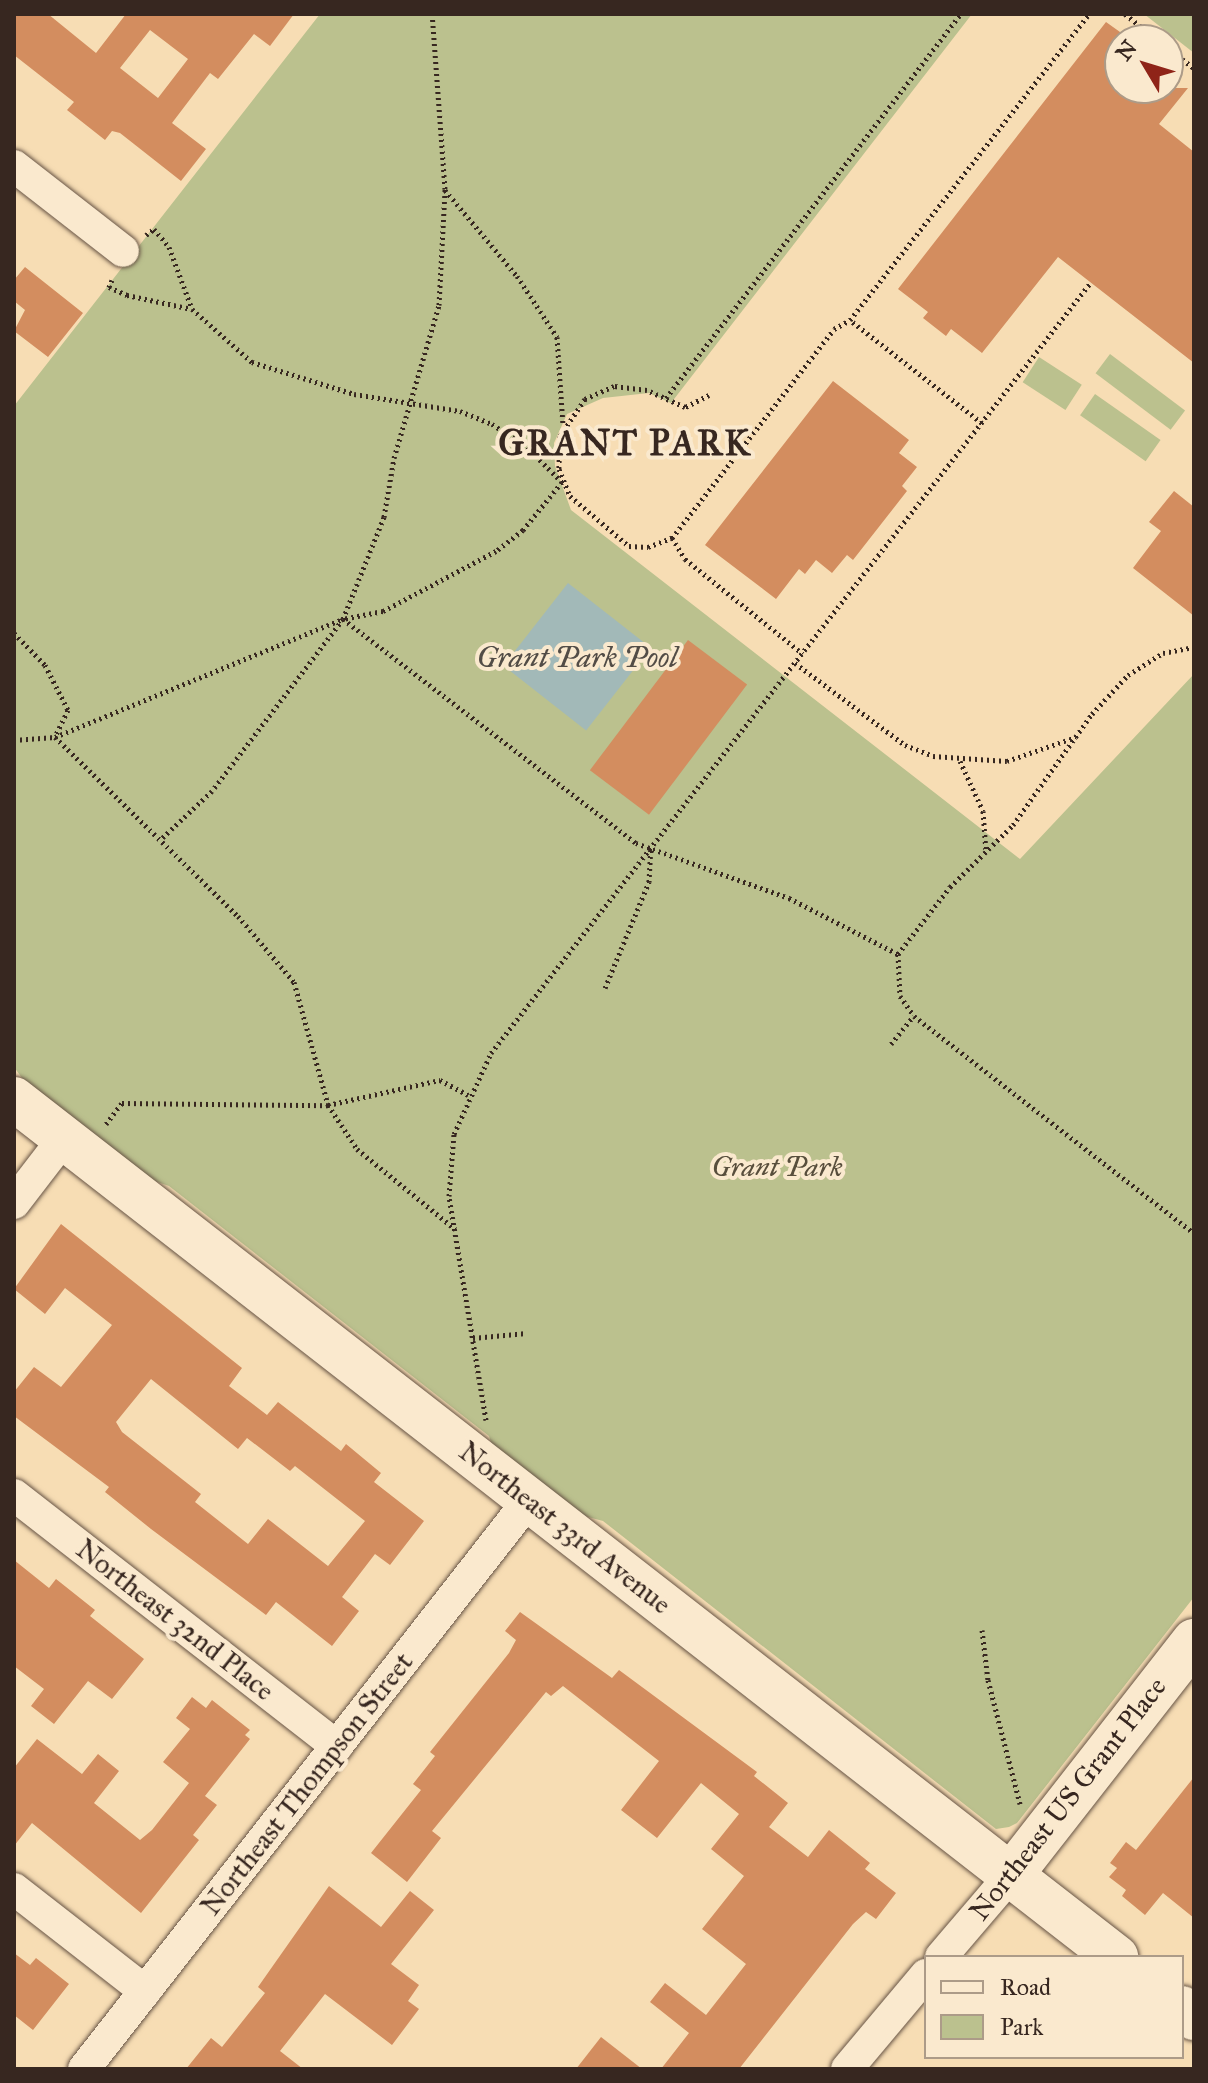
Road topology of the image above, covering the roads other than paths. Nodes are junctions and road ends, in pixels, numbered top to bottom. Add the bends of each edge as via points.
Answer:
1 (14, 166) edge
2 (123, 251) road end
3 (14, 1099) edge
4 (64, 1138) junction
5 (14, 1203) edge
6 (14, 1495) edge
7 (529, 1500) junction
8 (1194, 1641) edge
9 (337, 1746) junction
10 (1011, 1875) junction
11 (14, 1889) edge
12 (943, 1955) edge
13 (1113, 1955) edge
14 (924, 1977) edge
15 (145, 1991) junction
16 (84, 2069) edge
17 (847, 2069) edge

1 - 2 street
3 - 4 main road, Northeast 33rd Avenue
4 - 5 street
4 - 7 main road, Northeast 33rd Avenue
6 - 9 street, Northeast 32nd Place
7 - 9 street, Northeast Thompson Street
7 - 10 main road, Northeast 33rd Avenue
8 - 10 main road, Northeast US Grant Place
9 - 15 street, Northeast Thompson Street
10 - 12 street, Northeast US Grant Place
10 - 13 main road, Northeast 33rd Avenue
11 - 15 street
14 - 17 street
15 - 16 street, Northeast Thompson Street

